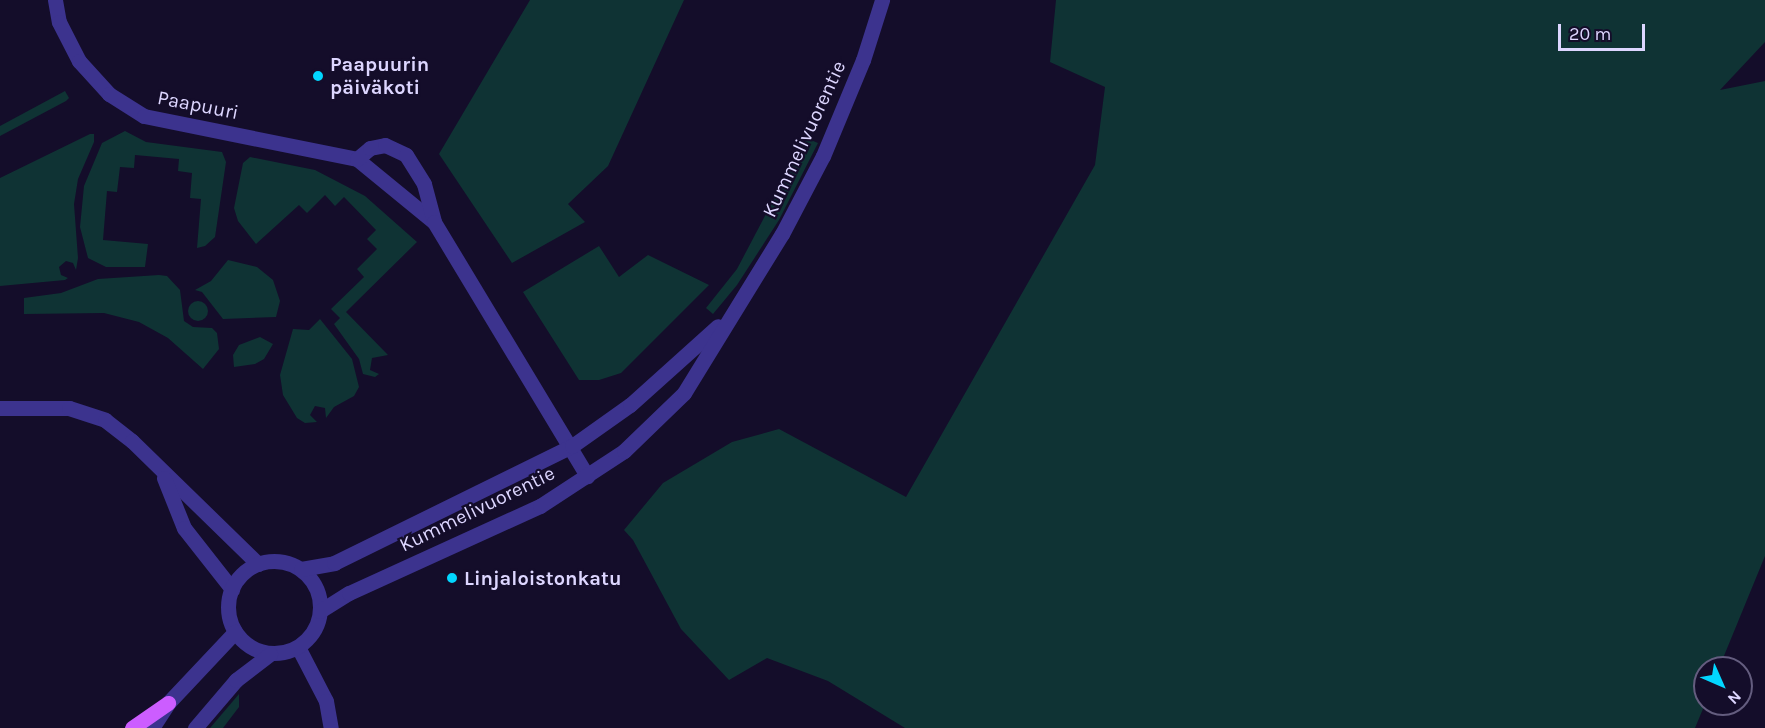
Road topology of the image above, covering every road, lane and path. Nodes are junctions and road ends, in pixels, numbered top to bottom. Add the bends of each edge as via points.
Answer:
1 (55, 0) edge
2 (882, 0) edge
3 (357, 159) junction
4 (434, 222) junction
5 (728, 318) junction
6 (0, 408) edge
7 (572, 446) junction
8 (162, 472) junction
9 (587, 476) junction
10 (258, 564) junction
11 (301, 569) junction
12 (232, 589) junction
13 (320, 611) junction
14 (235, 632) junction
15 (298, 647) junction
16 (270, 654) junction
17 (168, 703) junction
18 (132, 728) edge
19 (152, 728) edge
20 (195, 728) edge
21 (331, 728) edge

1 - 3 street, Paapuuri via 59,22 79,61 109,94 144,116
2 - 5 street, Kummelivuorentie via 863,60 823,156 782,234
3 - 4 street, Paapuuri
3 - 4 street, Paapuuri via 370,148 385,145 398,149 424,184
4 - 7 street, Paapuuri
5 - 7 street, Kummelivuorentie via 630,405
5 - 9 street, Kummelivuorentie via 684,393 624,451
6 - 8 street via 69,408 105,420
7 - 9 street, Paapuuri
7 - 11 street, Kummelivuorentie via 334,563
8 - 10 street
8 - 12 street via 184,528
9 - 13 street, Kummelivuorentie via 540,507 350,593
10 - 11 street via 272,561
10 - 12 street via 247,570
11 - 13 street via 316,588
12 - 14 street via 230,618
13 - 15 street via 309,638
14 - 16 street via 244,643
14 - 17 street
15 - 16 street
15 - 21 street via 326,701
16 - 20 street via 237,680
17 - 18 main road
17 - 19 street

